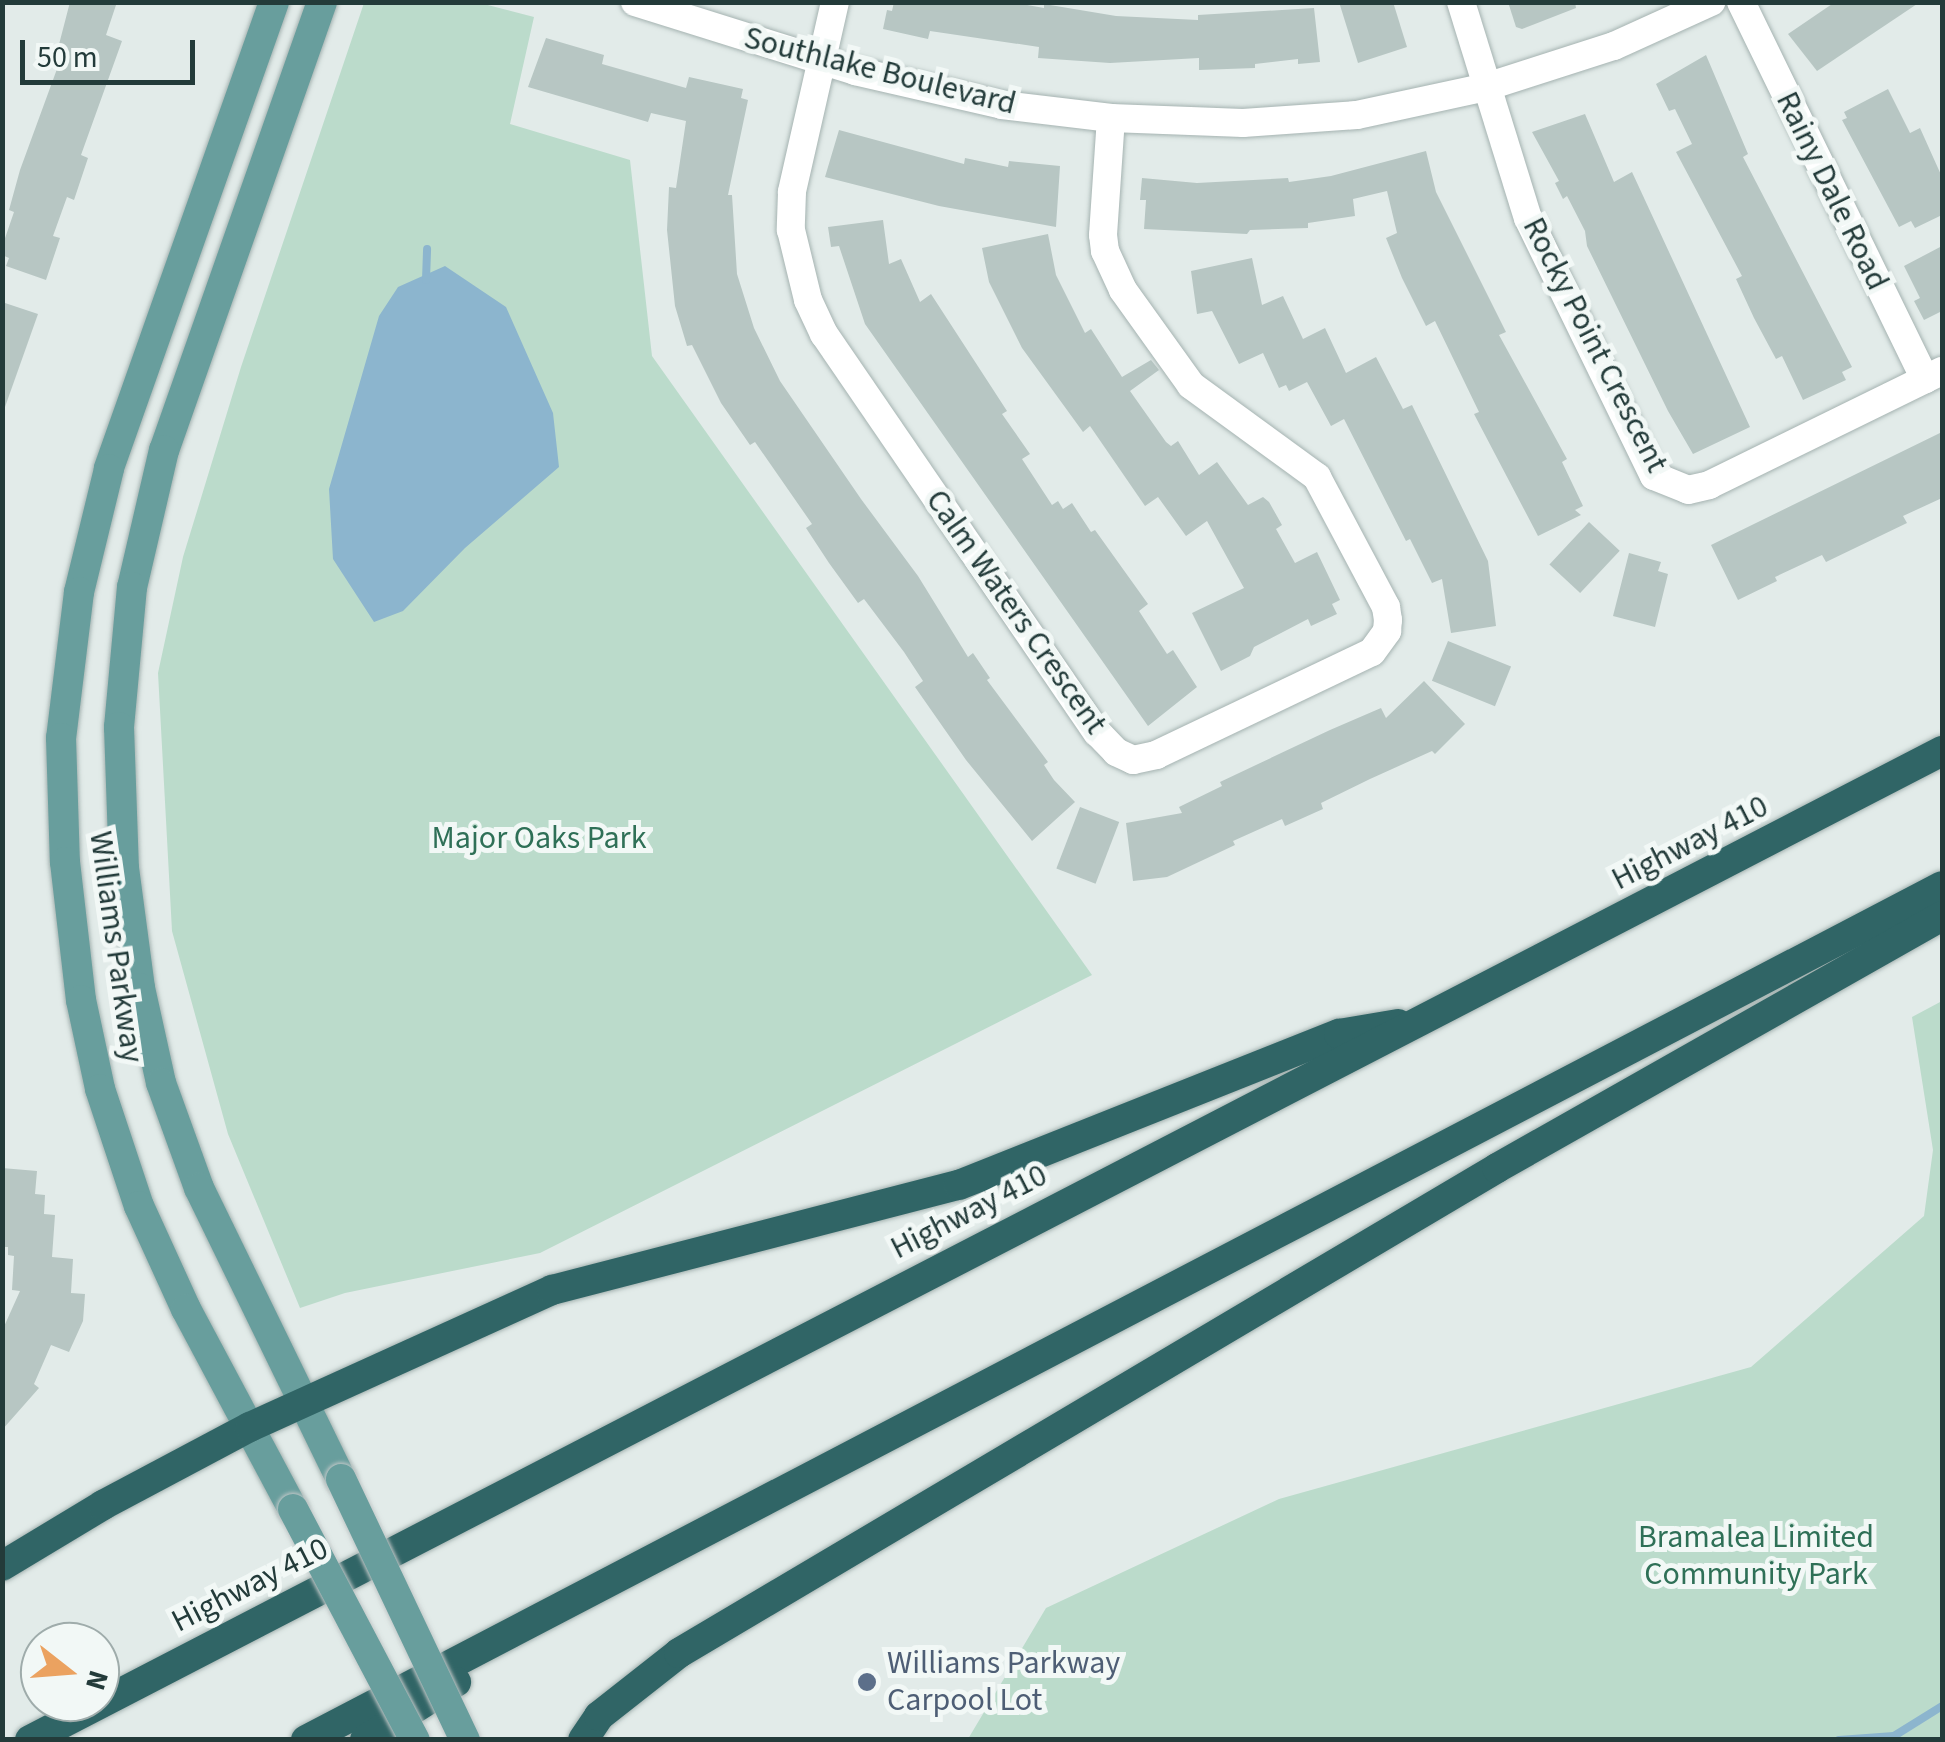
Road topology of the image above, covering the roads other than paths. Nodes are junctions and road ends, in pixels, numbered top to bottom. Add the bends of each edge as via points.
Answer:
1 (274, 2) edge
2 (322, 2) edge
3 (635, 2) edge
4 (835, 2) edge
5 (1461, 2) edge
6 (1711, 2) edge
7 (1741, 2) edge
8 (820, 60) junction
9 (1486, 87) junction
10 (1111, 118) junction
11 (1934, 375) edge
12 (1942, 752) edge
13 (1942, 886) edge
14 (1942, 916) edge
15 (1425, 1020) junction
16 (301, 1402) junction
17 (250, 1427) junction
18 (2, 1566) edge
19 (498, 1641) junction
20 (30, 1740) edge
21 (306, 1740) edge
22 (366, 1740) edge
23 (414, 1740) edge
24 (465, 1740) edge
25 (583, 1740) edge

1 - 17 main road, Williams Parkway via 109,468 79,592 61,738 65,862 81,1000 100,1089 139,1206
2 - 16 main road, Williams Parkway via 164,450 132,587 119,727 124,868 160,1083 199,1188
3 - 8 street, Southlake Boulevard
4 - 8 street
5 - 9 street, Rocky Point Crescent
6 - 9 street, Southlake Boulevard via 1600,51
7 - 11 street, Rainy Dale Road
8 - 10 street, Southlake Boulevard via 1002,105
8 - 10 street, Calm Waters Crescent via 792,192 791,230 808,300 824,334 1097,732 1134,760 1372,652 1388,620 1318,477 1191,385 1123,290 1103,235
9 - 10 street, Southlake Boulevard via 1286,121
9 - 11 street, Rocky Point Crescent via 1528,218 1654,476 1688,490 1710,485
12 - 15 highway, Highway 410
13 - 19 highway
14 - 25 highway via 1496,1168 741,1616 644,1678 599,1716
15 - 16 highway via 1339,1034 959,1185 552,1290
15 - 20 highway, Highway 410
16 - 17 highway
16 - 24 main road, Williams Parkway, bridge
17 - 18 highway
17 - 23 main road, Williams Parkway, bridge
19 - 21 highway
19 - 22 highway via 463,1677

